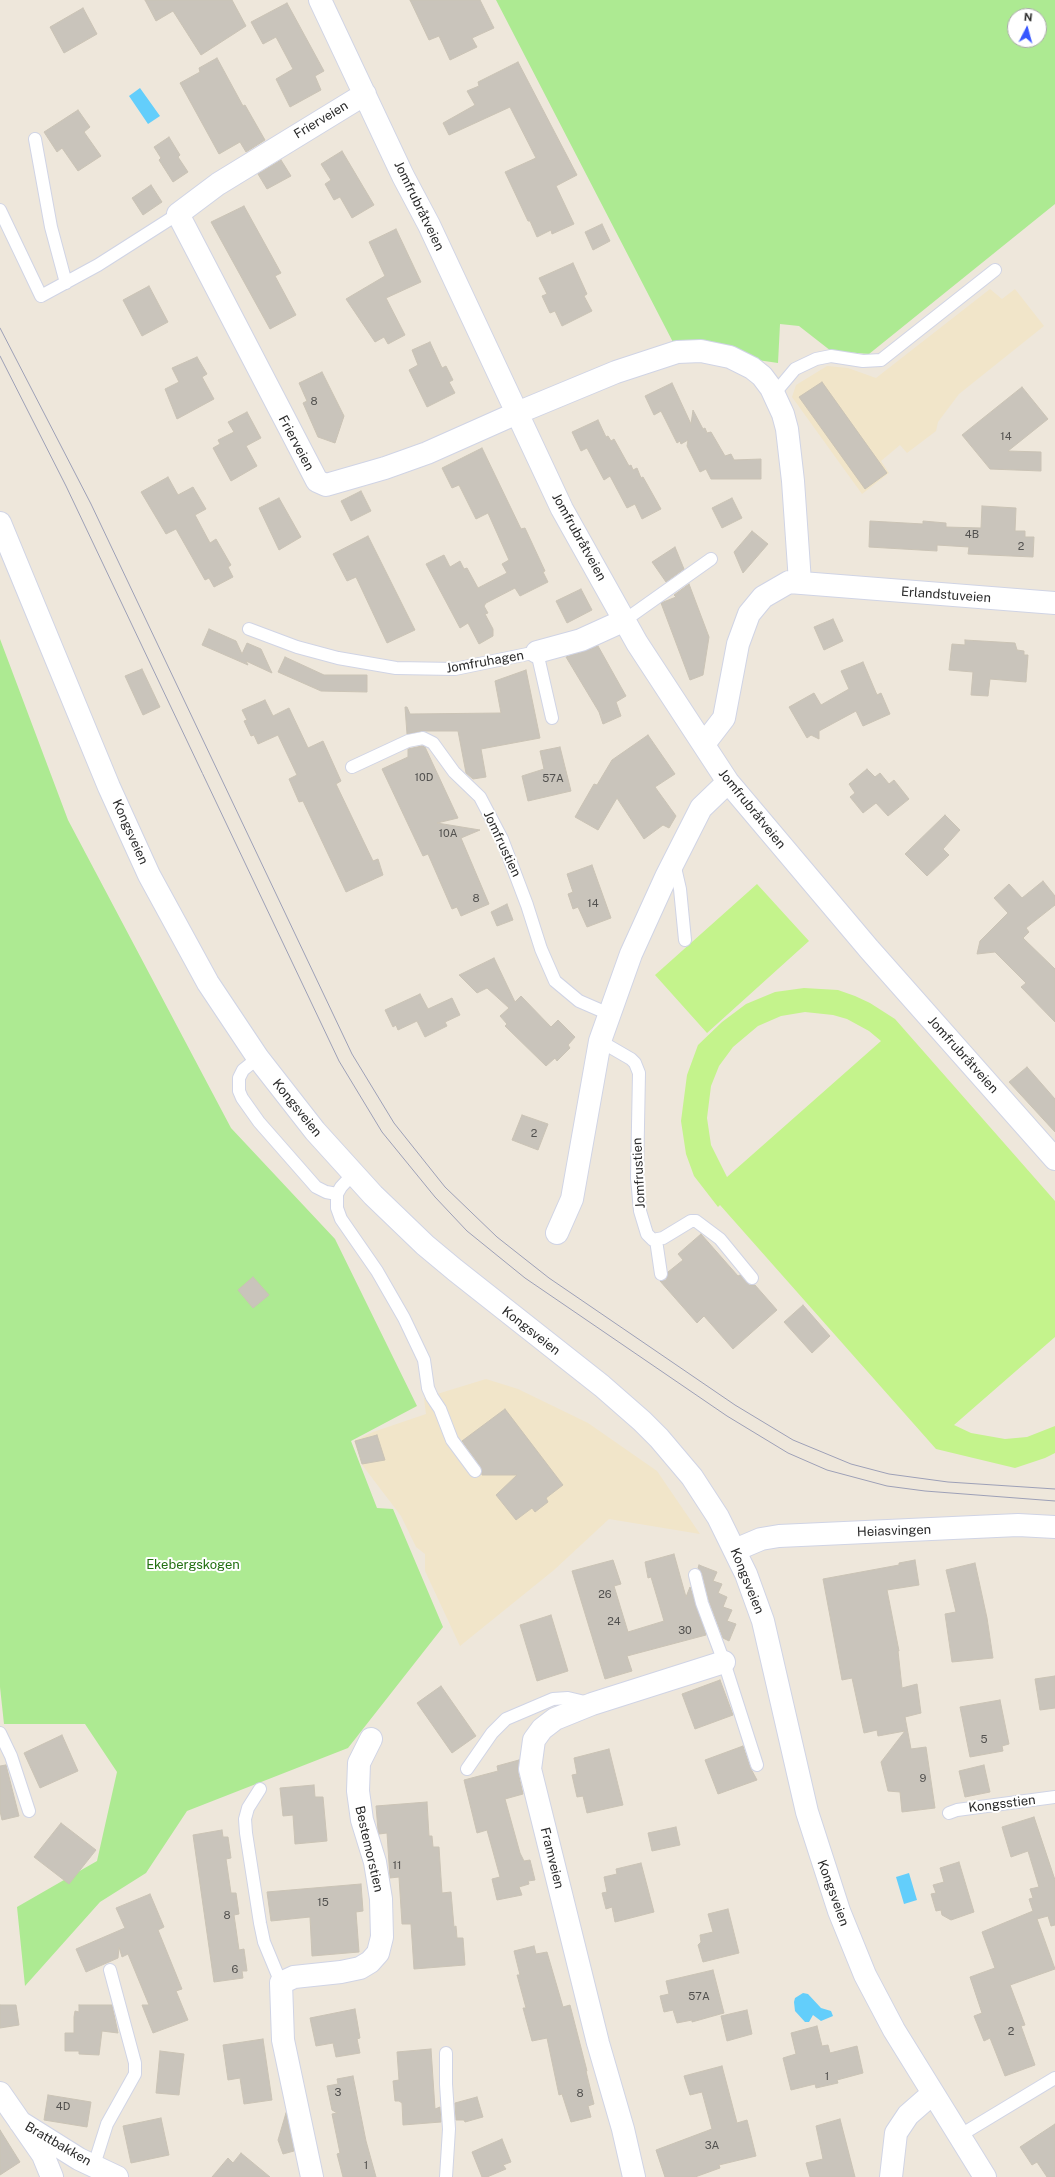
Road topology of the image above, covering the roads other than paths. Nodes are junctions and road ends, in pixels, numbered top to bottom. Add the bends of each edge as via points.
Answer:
1 (320, 0) edge
2 (365, 94) junction
3 (35, 139) dead end
4 (0, 210) edge
5 (178, 214) junction
6 (995, 270) dead end
7 (66, 283) junction
8 (774, 394) junction
9 (517, 413) junction
10 (0, 523) edge
11 (710, 559) dead end
12 (800, 582) junction
13 (1055, 603) edge
14 (625, 620) junction
15 (249, 629) dead end
16 (537, 652) junction
17 (552, 718) dead end
18 (704, 744) junction
19 (352, 767) dead end
20 (728, 782) junction
21 (674, 861) junction
22 (685, 940) dead end
23 (609, 1014) junction
24 (600, 1041) junction
25 (258, 1058) junction
26 (1055, 1159) edge
27 (353, 1174) junction
28 (337, 1194) junction
29 (557, 1233) dead end
30 (656, 1240) junction
31 (661, 1274) dead end
32 (752, 1278) dead end
33 (475, 1471) dead end
34 (1055, 1527) edge
35 (735, 1550) junction
36 (696, 1575) dead end
37 (724, 1662) junction
38 (592, 1704) junction
39 (0, 1733) edge
40 (370, 1739) dead end
41 (757, 1765) dead end
42 (467, 1769) dead end
43 (260, 1789) dead end
44 (1055, 1797) edge
45 (29, 1810) dead end
46 (949, 1813) dead end
47 (110, 1970) dead end
48 (282, 1983) junction
49 (446, 2052) dead end
50 (1055, 2078) edge
51 (0, 2093) edge
52 (932, 2094) junction
53 (20, 2122) junction
54 (959, 2136) junction
55 (94, 2165) junction
56 (52, 2177) edge
57 (117, 2177) edge
58 (312, 2177) edge
59 (446, 2177) edge
60 (634, 2177) edge
61 (891, 2177) edge
62 (985, 2177) edge

1 - 2 street, Jomfrubråtveien
2 - 5 street, Frierveien via 218,184
2 - 9 street, Jomfrubråtveien
3 - 7 lane via 49,220
4 - 7 lane, Frierveien via 41,296
5 - 7 lane, Frierveien
5 - 9 street, Frierveien via 317,481 326,486 378,470 427,453
6 - 8 lane via 881,360 863,362 831,356 816,359 795,369
8 - 9 street via 762,376 730,357 701,351 677,352 616,372
8 - 12 street via 787,429
9 - 14 street, Jomfrubråtveien via 562,509
10 - 25 street, Kongsveien via 149,875 208,983
11 - 14 lane
12 - 13 street, Erlandstuveien
12 - 18 street via 789,582 763,597 749,614 738,644 724,718
14 - 16 street, Jomfruhagen via 581,640
14 - 18 street, Jomfrubråtveien via 637,643
15 - 16 lane, Jomfruhagen via 331,657 396,668 456,669
16 - 17 lane
18 - 20 street, Jomfrubråtveien
19 - 23 lane, Jomfrustien via 408,741 423,738 434,743 454,772 480,797 502,840 528,905 541,950 555,980 579,1001
20 - 21 street via 701,808
20 - 26 street, Jomfrubråtveien via 869,949
21 - 22 lane via 680,889
21 - 23 street via 631,954
23 - 24 street
24 - 29 street via 572,1199
24 - 30 lane, Jomfrustien via 631,1059 639,1073 639,1199 645,1230 650,1238
25 - 27 street, Kongsveien via 314,1130
25 - 28 lane via 244,1070 240,1078 239,1091 242,1098 259,1122 316,1187
27 - 28 lane
27 - 35 street, Kongsveien via 449,1265 602,1386 660,1438 692,1477
28 - 33 lane via 337,1208 341,1219 377,1271 404,1318 424,1360 428,1388 432,1397 440,1409 452,1440
30 - 31 lane
30 - 32 lane via 691,1221 696,1221 720,1239
34 - 35 street, Heiasvingen via 1018,1525 779,1536 761,1539
35 - 52 street, Kongsveien via 755,1597 770,1644 807,1812 831,1891 871,1987
36 - 37 lane via 702,1603
37 - 38 street, Framveien
37 - 41 lane
38 - 42 lane via 568,1698 553,1699 506,1719 492,1733
38 - 60 street, Framveien via 555,1720 542,1729 534,1740 530,1769
39 - 45 lane via 11,1756
40 - 48 street, Bestemorstien via 359,1763 358,1791 362,1820 375,1862 381,1899 382,1937 378,1953 360,1968 294,1977
43 - 48 lane via 248,1808 245,1819 246,1833 264,1942
44 - 46 lane, Kongsstien
47 - 55 lane via 135,2063 135,2074 107,2124
48 - 58 street via 283,2040
49 - 59 lane via 449,2129
50 - 54 lane
51 - 53 street
52 - 54 street, Kongsveien
52 - 61 street via 908,2115 898,2129 894,2141
53 - 55 street, Brattbakken via 79,2159
53 - 56 street via 43,2155
54 - 62 street, Kongsveien
55 - 57 street, Brattbakken

